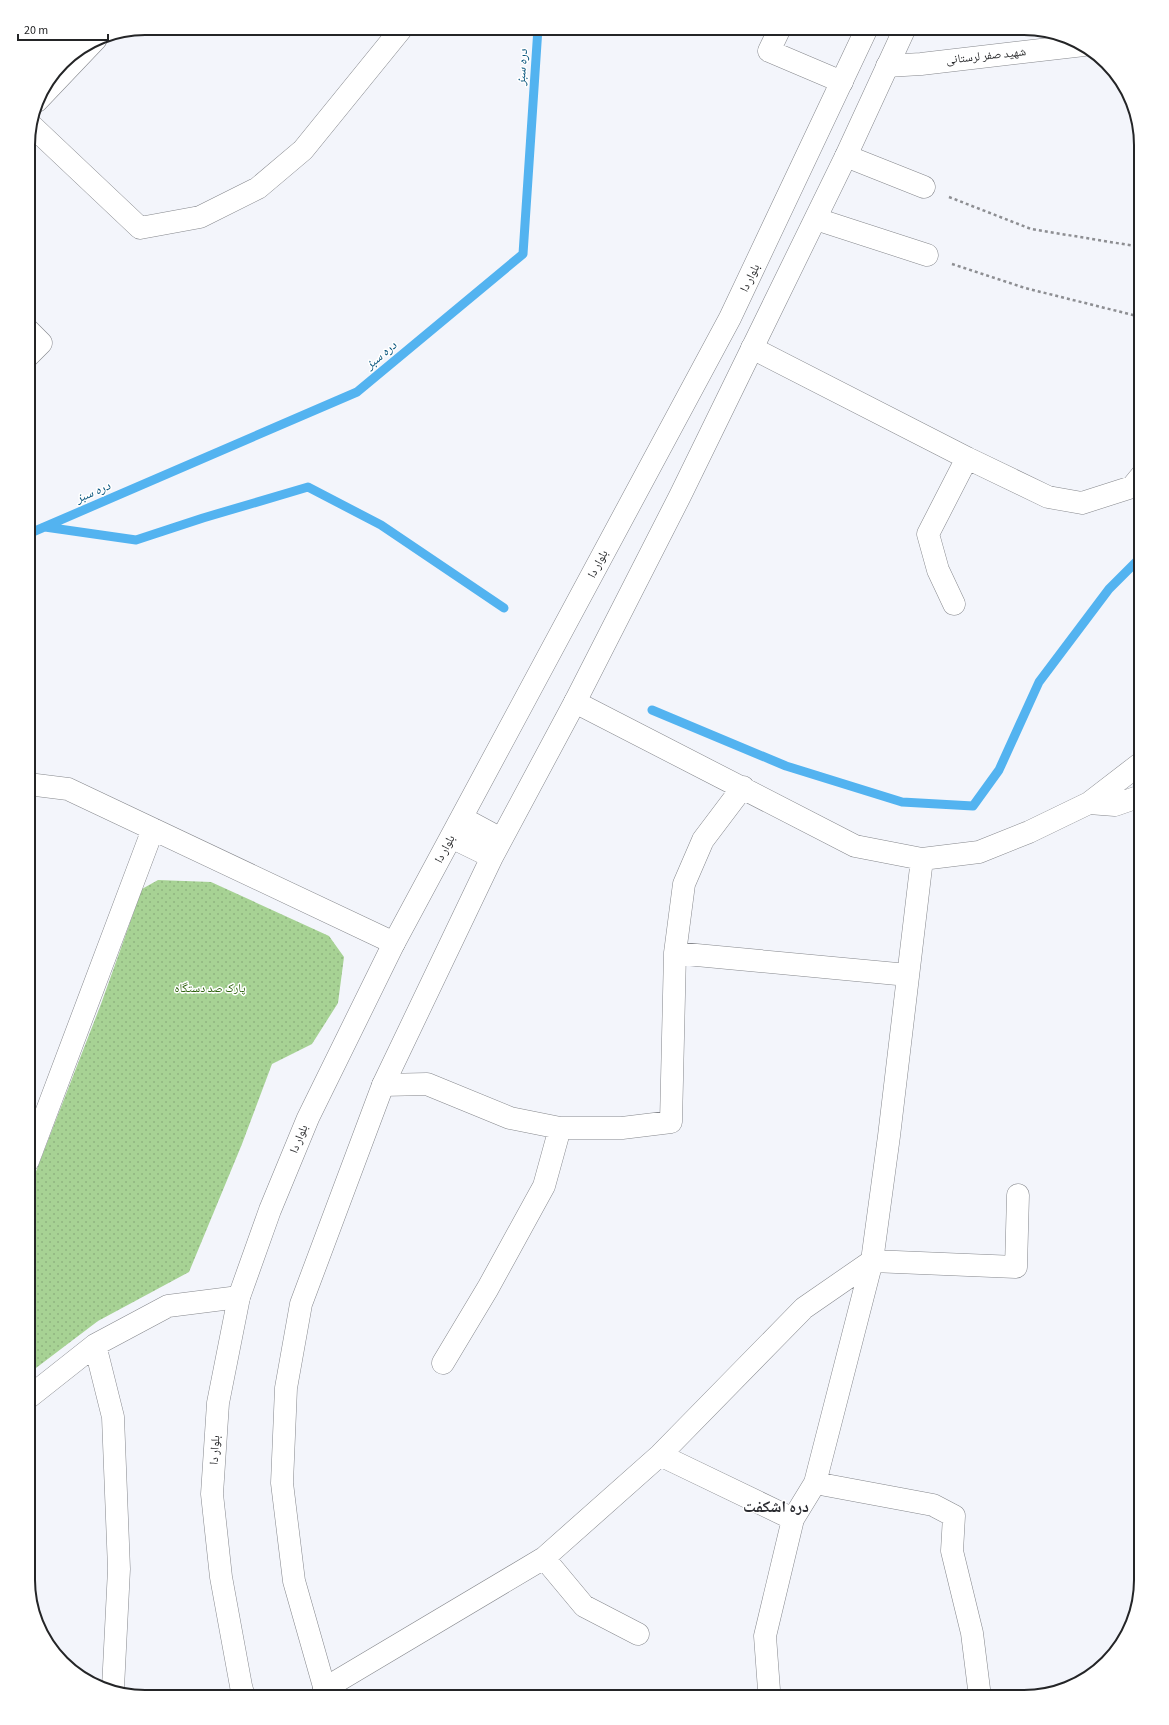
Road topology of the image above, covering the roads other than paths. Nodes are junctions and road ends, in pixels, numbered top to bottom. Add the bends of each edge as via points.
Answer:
1 (396, 35) edge
2 (777, 35) edge
3 (864, 35) edge
4 (902, 35) edge
5 (1074, 47) edge
6 (857, 52) junction
7 (78, 58) edge
8 (887, 66) junction
9 (56, 81) edge
10 (842, 82) junction
11 (36, 130) edge
12 (846, 156) junction
13 (924, 187) road end
14 (816, 218) junction
15 (927, 255) road end
16 (35, 337) edge
17 (752, 348) junction
18 (35, 349) edge
19 (967, 458) junction
20 (1134, 485) edge
21 (954, 604) dead end
22 (575, 702) junction
23 (1134, 768) edge
24 (35, 785) edge
25 (743, 787) junction
26 (1134, 798) edge
27 (1089, 803) junction
28 (462, 818) junction
29 (153, 829) junction
30 (451, 837) junction
31 (496, 848) junction
32 (922, 859) junction
33 (394, 943) junction
34 (675, 953) junction
35 (908, 975) junction
36 (383, 1085) junction
37 (560, 1128) junction
38 (35, 1142) edge
39 (1018, 1195) dead end
40 (872, 1261) junction
41 (239, 1297) junction
42 (95, 1345) junction
43 (443, 1363) dead end
44 (35, 1392) edge
45 (660, 1455) junction
46 (815, 1483) junction
47 (793, 1519) junction
48 (544, 1558) junction
49 (638, 1634) dead end
50 (113, 1685) edge
51 (242, 1690) edge
52 (324, 1690) edge
53 (330, 1690) edge
54 (769, 1690) edge
55 (979, 1690) edge

1 - 11 street via 303,150 258,188 200,217 140,228
2 - 10 street via 769,52
3 - 6 street, بلوار دا
4 - 8 street
5 - 8 street, شهید صفر لرستانی
6 - 8 street via 855,63 865,75 875,76 885,71
6 - 10 street, بلوار دا
7 - 9 street
8 - 12 street
10 - 28 street, بلوار دا via 730,318
12 - 13 street
12 - 14 street
14 - 15 street
14 - 17 street
16 - 18 street via 41,343
17 - 19 street
17 - 22 street
19 - 20 street via 1048,497 1082,502
19 - 21 street via 928,534 938,570
22 - 25 street
22 - 31 street
23 - 27 street
24 - 29 street via 68,789
25 - 32 street via 855,846
25 - 34 street via 703,840 684,884
26 - 27 street via 1115,805
27 - 32 street via 1029,832 979,852
28 - 30 street, بلوار دا
28 - 31 street
29 - 33 street
29 - 38 street
30 - 31 street
30 - 33 street, بلوار دا
31 - 36 street
32 - 35 street
33 - 41 street, بلوار دا via 308,1118 270,1210
34 - 35 street
34 - 37 street via 671,1122 622,1128
35 - 40 street
36 - 37 street via 427,1084 510,1118
36 - 52 street via 302,1304 286,1388 282,1483 294,1581
37 - 43 street via 544,1186
39 - 40 street via 1016,1267
40 - 45 street via 804,1308
40 - 46 street
41 - 42 street via 168,1306
41 - 51 street, بلوار دا via 218,1403 212,1494 221,1577
42 - 44 street
42 - 50 street via 113,1417 119,1569
45 - 47 street
45 - 48 street
46 - 47 street
46 - 55 street via 933,1505 954,1516 952,1551 972,1633
47 - 54 street via 765,1636
48 - 49 street via 584,1606
48 - 53 street

